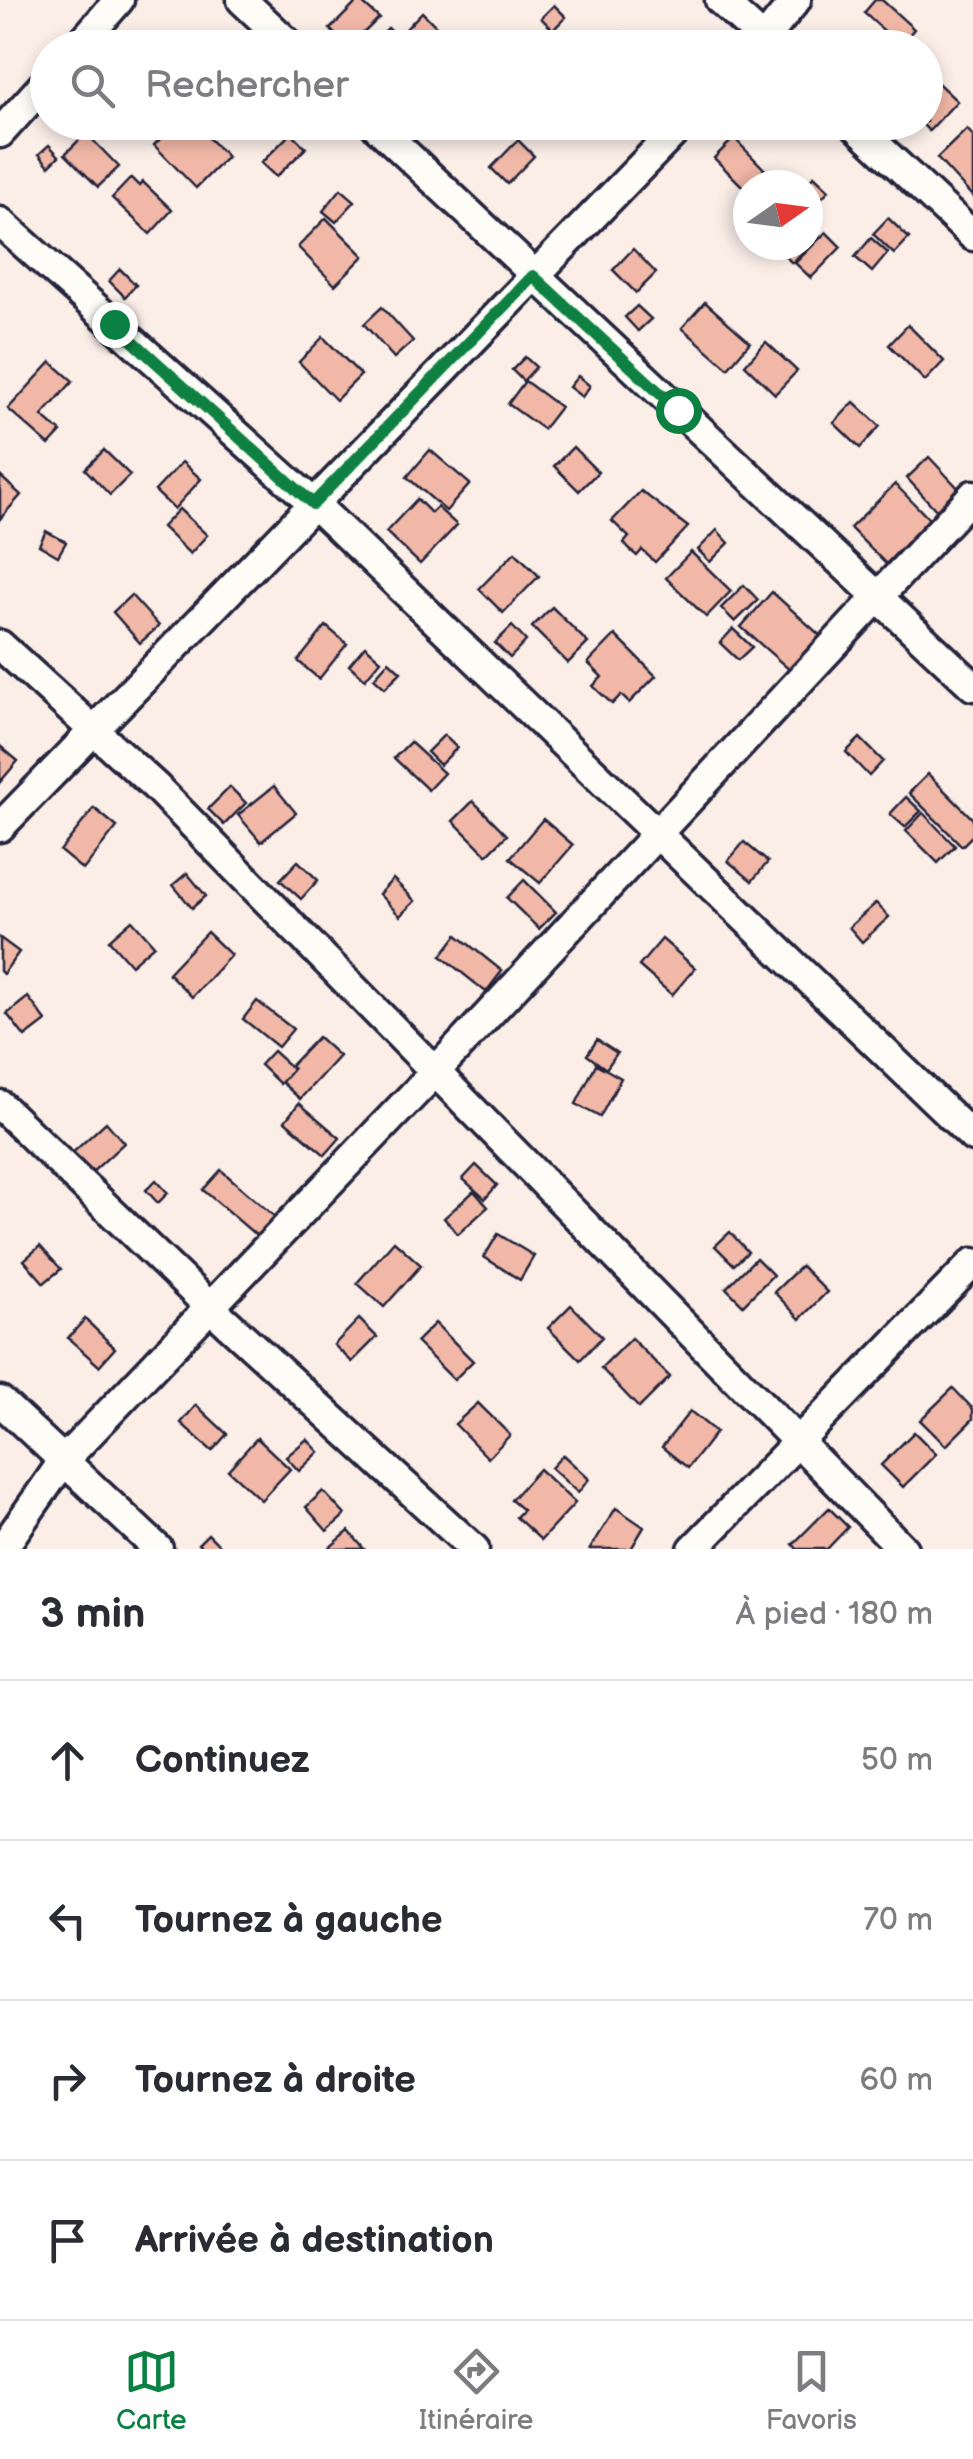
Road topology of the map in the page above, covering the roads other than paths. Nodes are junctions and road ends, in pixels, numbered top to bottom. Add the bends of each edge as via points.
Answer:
1 (119, 0) edge
2 (242, 0) edge
3 (720, 0) edge
4 (796, 0) edge
5 (93, 30) edge
6 (273, 30) edge
7 (750, 30) edge
8 (775, 30) edge
9 (30, 100) edge
10 (0, 133) edge
11 (391, 140) edge
12 (666, 140) edge
13 (871, 140) edge
14 (0, 222) edge
15 (973, 236) edge
16 (533, 276) junction
17 (973, 495) edge
18 (313, 504) junction
19 (882, 597) junction
20 (0, 645) edge
21 (973, 686) edge
22 (95, 732) junction
23 (0, 828) edge
24 (655, 835) junction
25 (433, 1074) junction
26 (0, 1106) edge
27 (973, 1137) edge
28 (973, 1264) edge
29 (211, 1308) junction
30 (0, 1401) edge
31 (796, 1441) junction
32 (64, 1460) junction
33 (2, 1549) edge
34 (158, 1549) edge
35 (474, 1549) edge
36 (693, 1549) edge
37 (903, 1549) edge

1 - 5 street
2 - 6 street
3 - 7 street
4 - 8 street
9 - 10 street
11 - 16 street
12 - 16 street
13 - 15 street
14 - 18 street
16 - 18 street
16 - 19 street
17 - 19 street
18 - 22 street
18 - 24 street
19 - 21 street
19 - 24 street
20 - 22 street
22 - 23 street
22 - 25 street via 358,990
24 - 25 street
24 - 27 street
25 - 29 street
25 - 31 street
26 - 29 street
28 - 31 street
29 - 32 street
29 - 35 street
30 - 32 street
31 - 36 street
31 - 37 street
32 - 33 street
32 - 34 street

